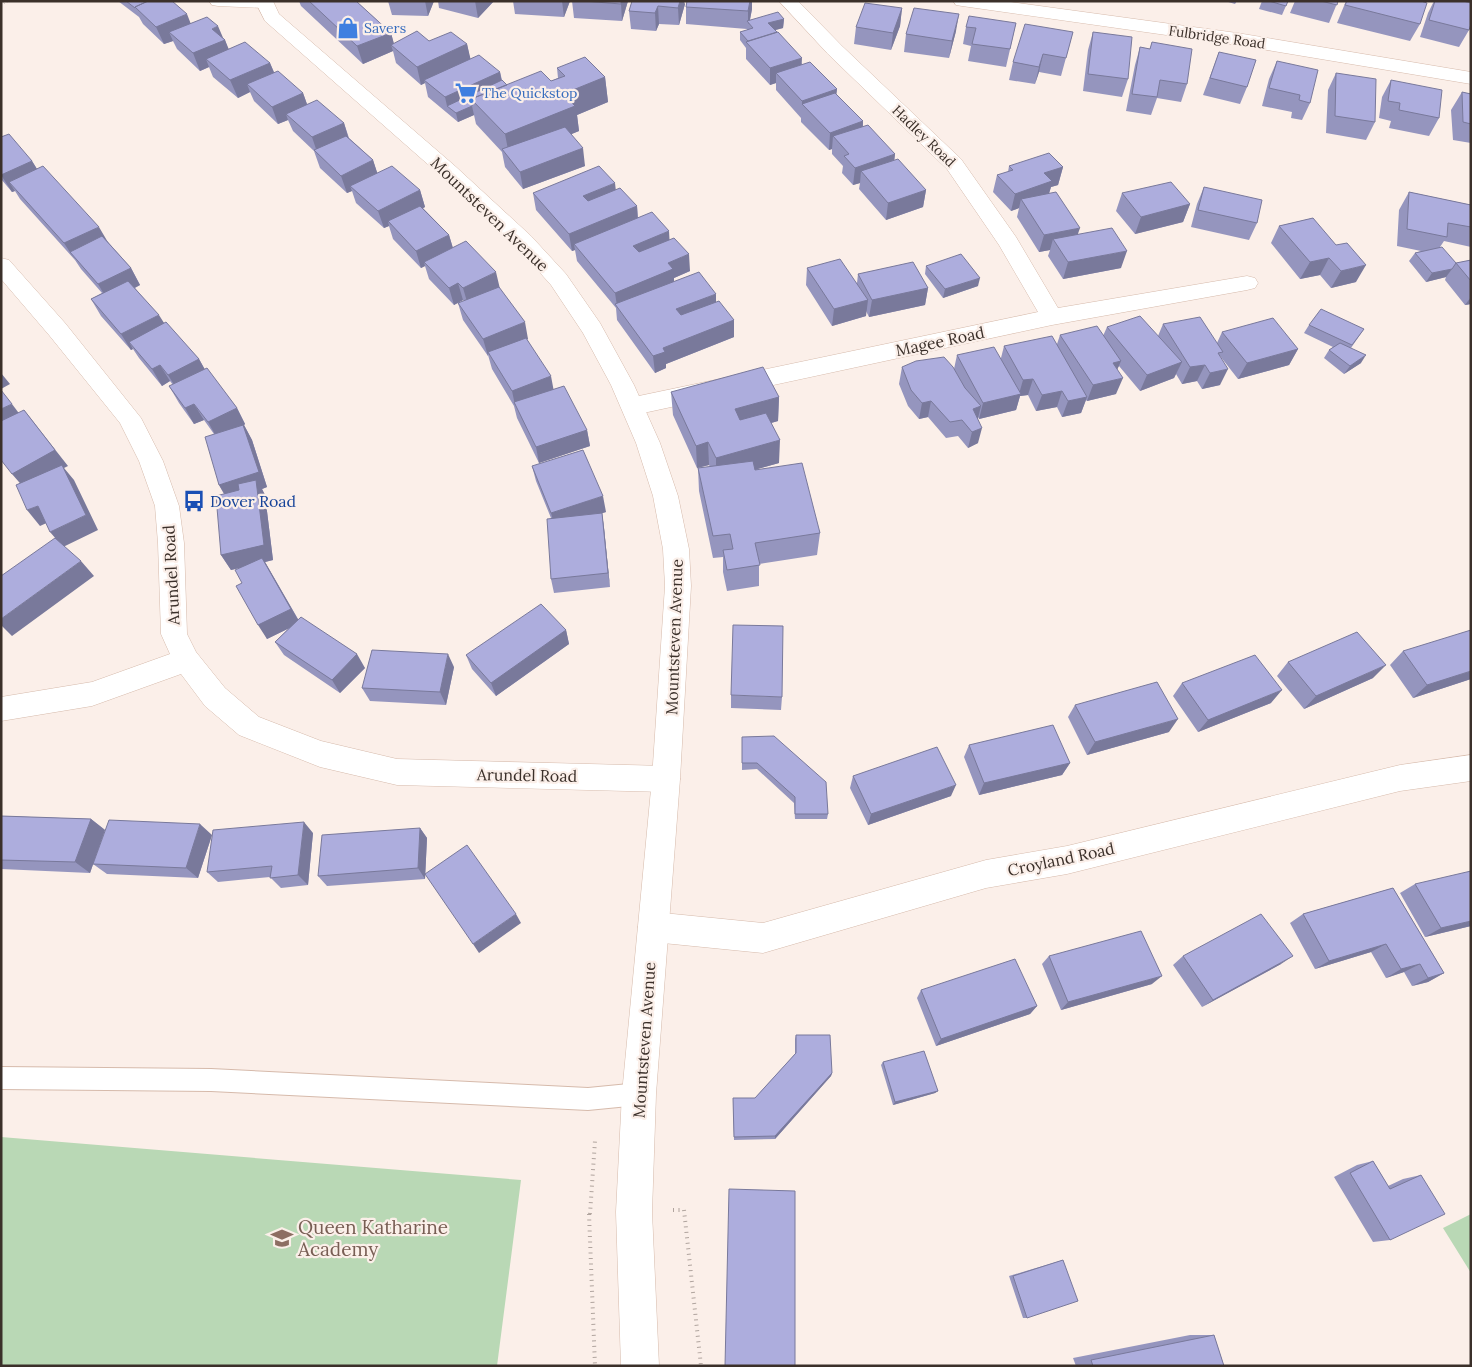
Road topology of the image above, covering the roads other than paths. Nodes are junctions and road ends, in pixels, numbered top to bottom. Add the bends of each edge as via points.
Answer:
1 (218, 1) edge
2 (788, 1) edge
3 (962, 1) edge
4 (264, 2) edge
5 (1471, 78) edge
6 (4, 272) edge
7 (1247, 283) dead end
8 (1052, 317) junction
9 (634, 406) junction
10 (186, 660) junction
11 (1, 709) edge
12 (1471, 768) edge
13 (666, 779) junction
14 (653, 927) junction
15 (1, 1078) edge
16 (639, 1094) junction
17 (640, 1366) edge

1 - 4 street, Mountsteven Avenue
2 - 8 street, Hadley Road via 834,50 954,164 1008,242
3 - 5 street, Fulbridge Road via 1237,39
4 - 9 street, Mountsteven Avenue via 271,17 528,245 568,292
6 - 10 street, Arundel Road via 57,329 129,418 151,461 167,506 174,634
7 - 8 street, Magee Road
8 - 9 street, Magee Road
9 - 13 street, Mountsteven Avenue via 664,484 678,556
10 - 11 street via 92,694
10 - 13 street, Arundel Road via 215,696 249,726 320,754 397,772
12 - 14 street, Croyland Road via 1400,778 1067,860 986,874 763,938
13 - 14 street, Mountsteven Avenue
14 - 16 street, Mountsteven Avenue
15 - 16 lane via 211,1080 588,1099
16 - 17 street, Mountsteven Avenue via 634,1212

